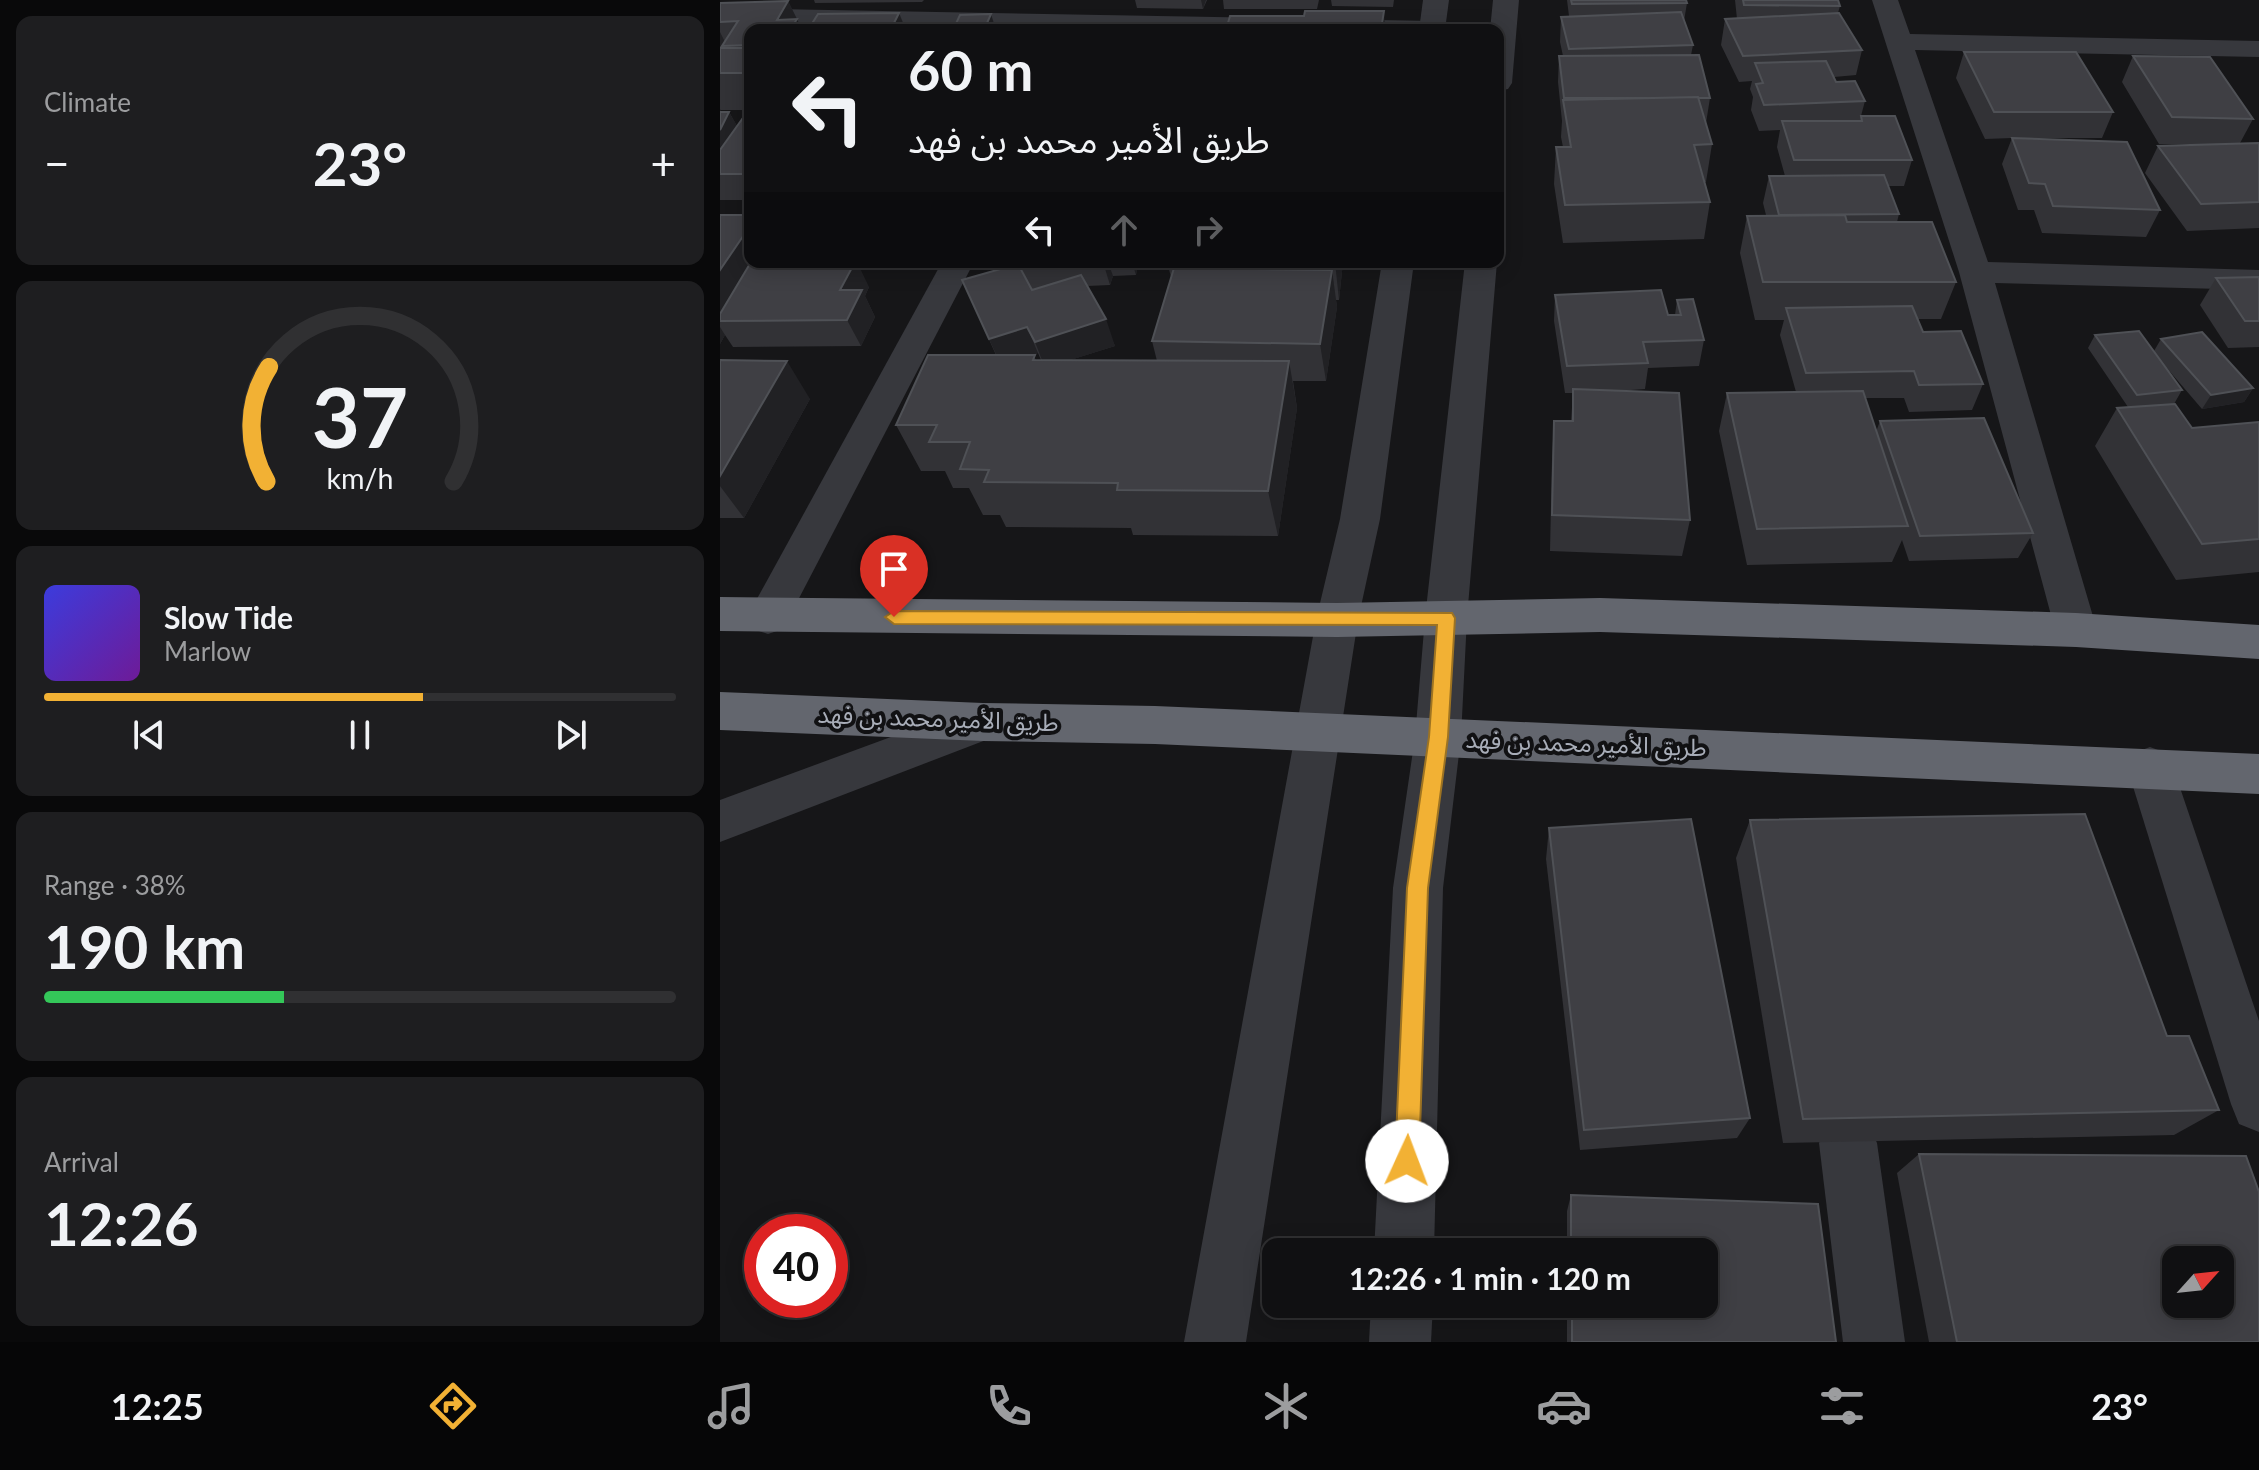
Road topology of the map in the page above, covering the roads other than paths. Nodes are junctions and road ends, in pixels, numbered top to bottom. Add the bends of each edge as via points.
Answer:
1 (1436, 0) edge
2 (1506, 0) edge
3 (1885, 0) edge
4 (720, 16) edge
5 (1094, 17) edge
6 (1276, 24) edge
7 (1433, 24) edge
8 (1504, 24) edge
9 (1897, 42) junction
10 (2259, 49) edge
11 (955, 268) edge
12 (1397, 268) edge
13 (1480, 268) edge
14 (1975, 272) junction
15 (2259, 280) edge
16 (720, 614) edge
17 (768, 617) junction
18 (1446, 618) junction
19 (1337, 620) junction
20 (2076, 630) junction
21 (2259, 642) edge
22 (720, 711) edge
23 (983, 722) junction
24 (1318, 733) junction
25 (1438, 737) junction
26 (2150, 767) junction
27 (2259, 774) edge
28 (720, 821) edge
29 (2259, 1104) edge
30 (1848, 1143) edge
31 (1405, 1238) edge
32 (1401, 1318) edge
33 (1215, 1342) edge
34 (1400, 1342) edge
35 (1874, 1342) edge

1 - 7 street
2 - 8 street
3 - 9 street
4 - 5 street
5 - 6 street
9 - 10 street
9 - 14 street
11 - 17 street
12 - 19 street via 1360,519
13 - 18 street
14 - 15 street
14 - 20 street
16 - 17 highway
17 - 19 highway
18 - 19 highway
18 - 20 highway via 1600,615
18 - 25 street
19 - 24 street
20 - 21 highway
22 - 23 highway, طريق الأمير محمد بن فهد
23 - 24 highway, طريق الأمير محمد بن فهد
23 - 28 street
24 - 25 highway, طريق الأمير محمد بن فهد
24 - 33 street
25 - 26 highway, طريق الأمير محمد بن فهد
25 - 31 street via 1418,888
26 - 27 highway, طريق الأمير محمد بن فهد
26 - 29 street
30 - 35 street
32 - 34 street

